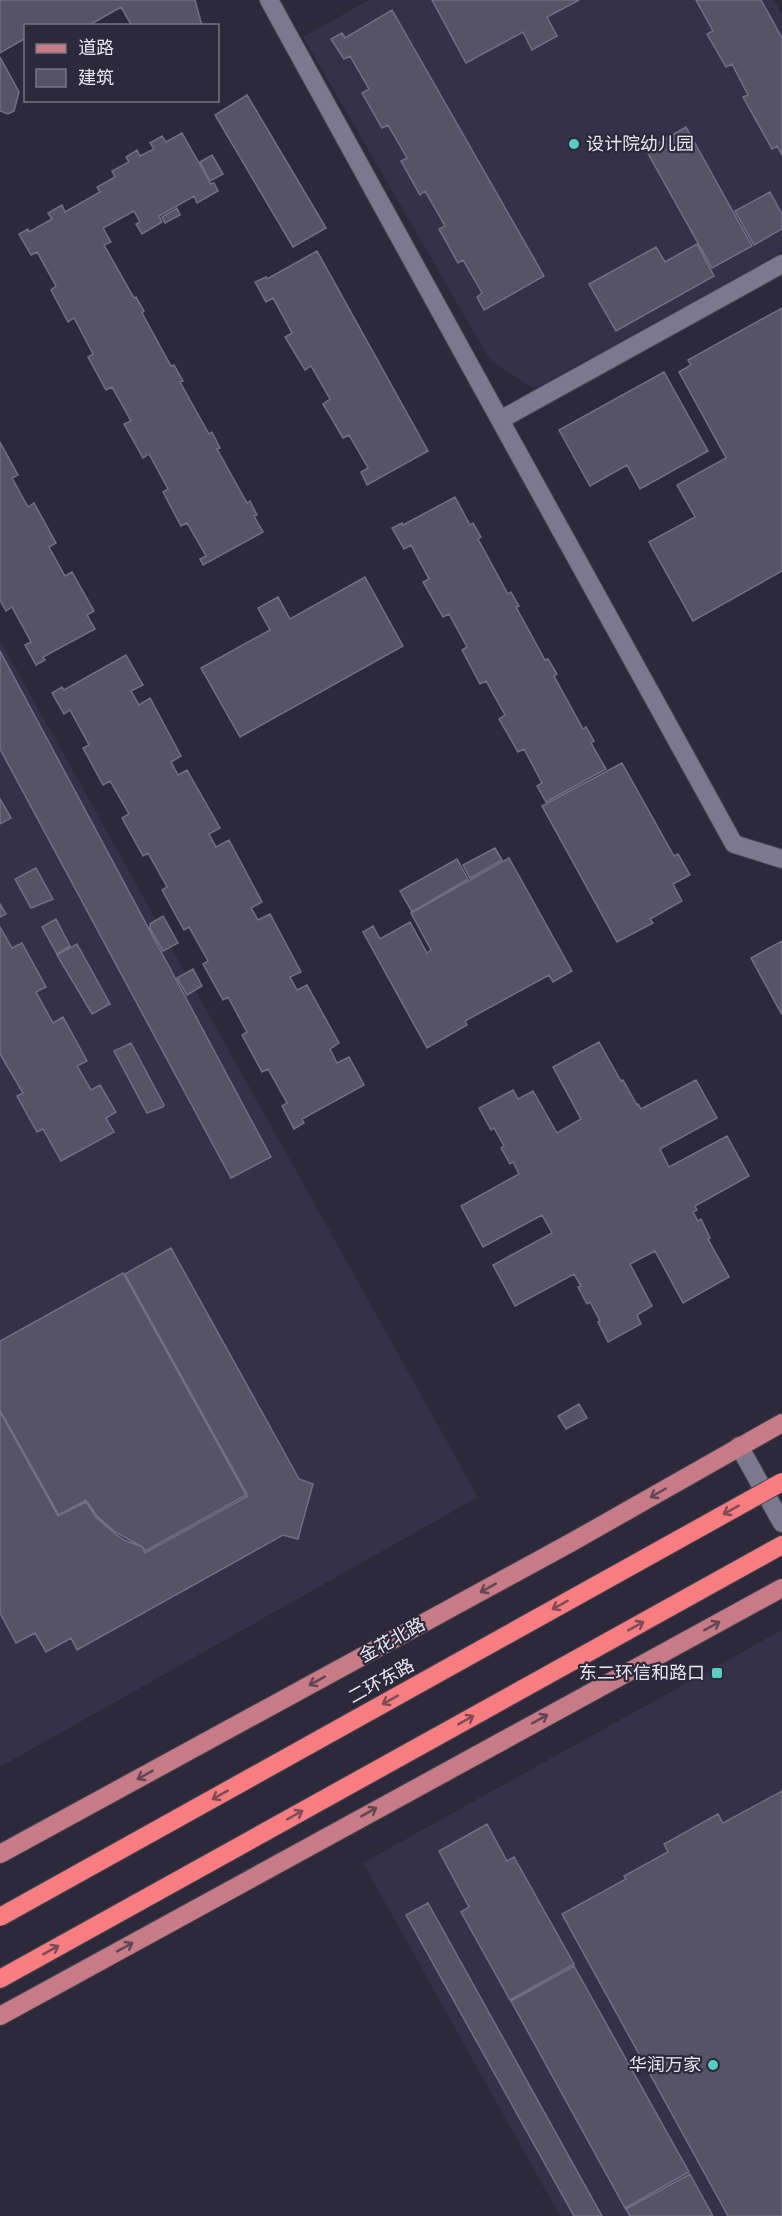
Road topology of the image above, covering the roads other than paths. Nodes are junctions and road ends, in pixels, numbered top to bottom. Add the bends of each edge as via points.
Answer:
1 (269, 0) edge
2 (782, 264) edge
3 (500, 420) junction
4 (782, 859) edge
5 (782, 1423) edge
6 (739, 1446) junction
7 (782, 1482) edge
8 (782, 1523) edge
9 (782, 1545) edge
10 (782, 1588) edge
11 (0, 1854) edge
12 (0, 1917) edge
13 (0, 1979) edge
14 (0, 2016) edge

1 - 3 street
2 - 3 street
3 - 4 street via 734,844
5 - 6 main road, 金花北路
6 - 8 street
6 -> 11 main road, 金花北路 via 572,1542
7 -> 12 highway, 二环东路, bridge
13 -> 9 highway
14 -> 10 main road

